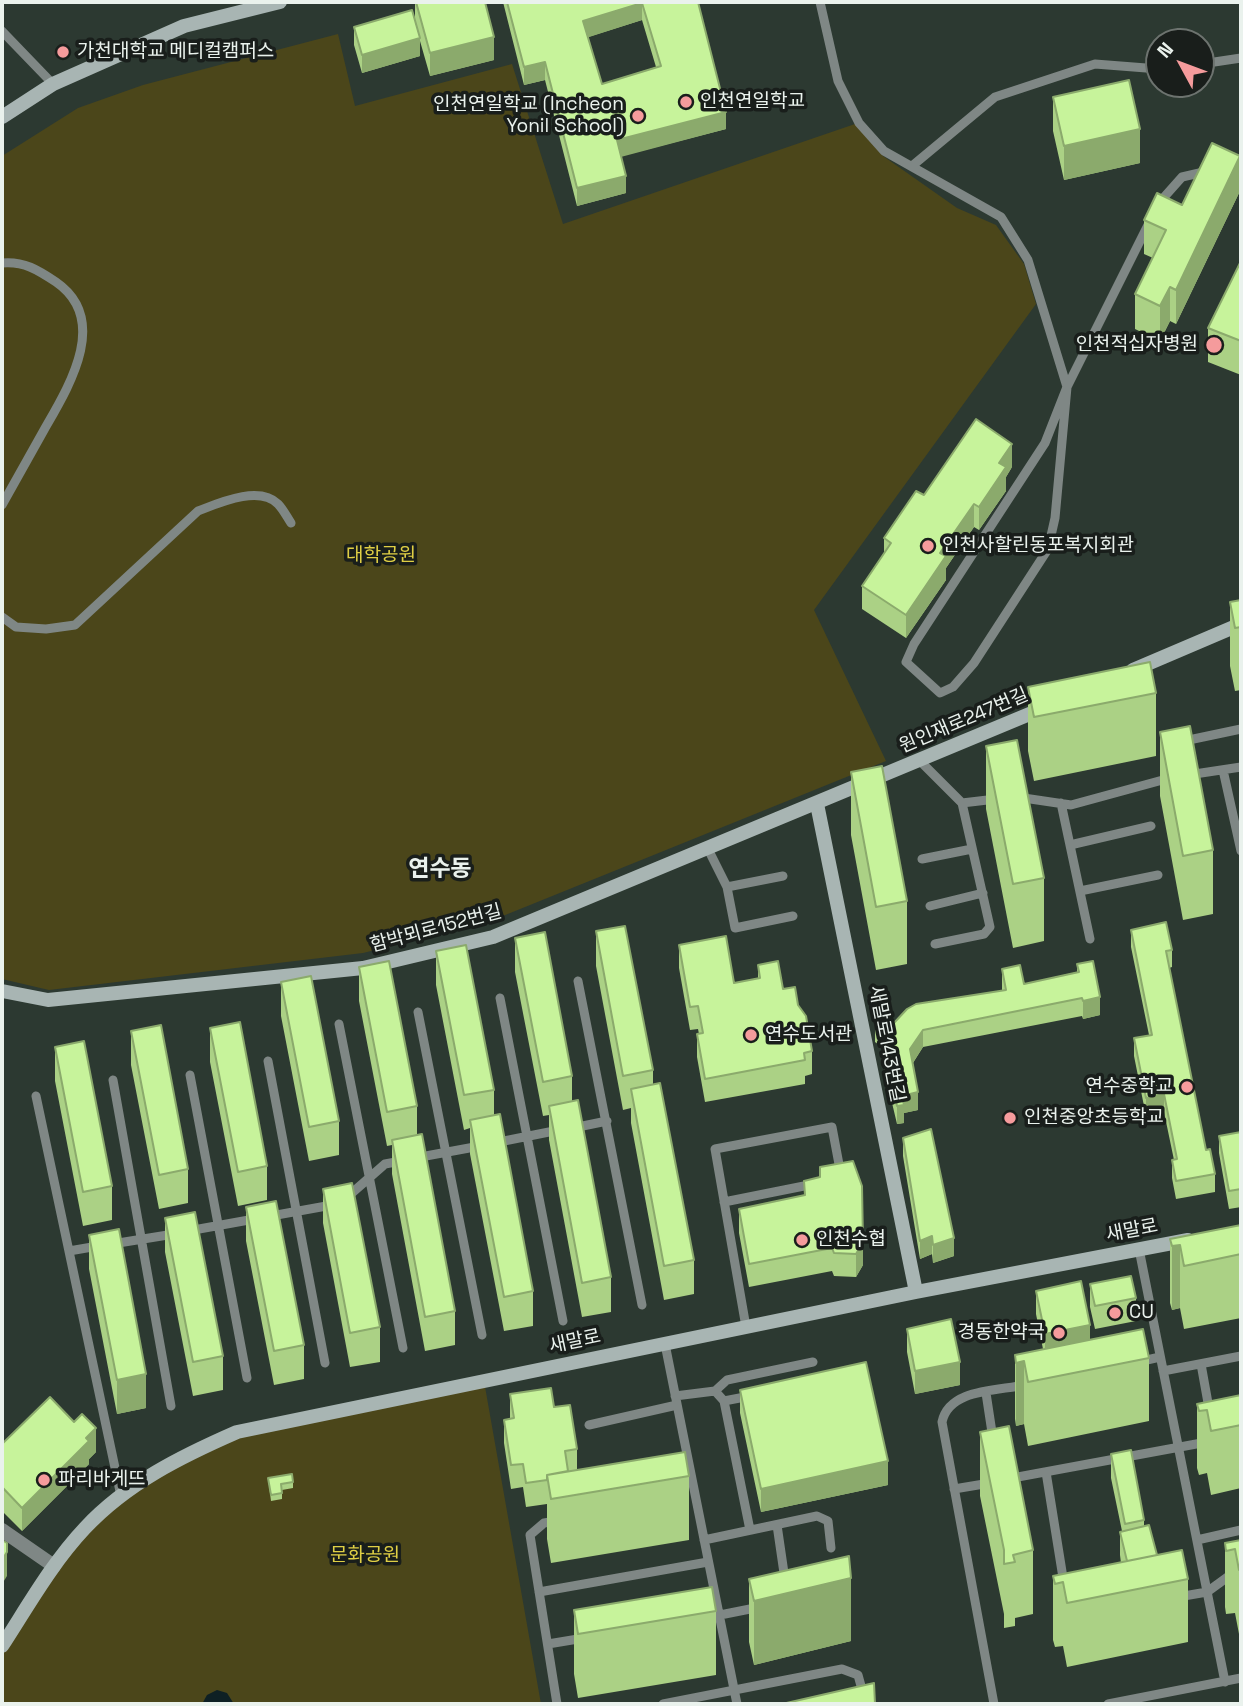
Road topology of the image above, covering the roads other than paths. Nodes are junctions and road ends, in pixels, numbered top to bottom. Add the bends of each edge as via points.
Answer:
1 (280, 2) edge
2 (820, 2) edge
3 (2, 31) edge
4 (1241, 58) edge
5 (1215, 62) edge
6 (1145, 68) edge
7 (53, 84) junction
8 (2, 117) edge
9 (912, 166) junction
10 (1219, 169) edge
11 (2, 263) edge
12 (1068, 387) junction
13 (2, 505) edge
14 (291, 523) dead end
15 (2, 617) edge
16 (1241, 624) edge
17 (1113, 678) edge
18 (1061, 700) edge
19 (1241, 729) edge
20 (1174, 751) edge
21 (920, 761) junction
22 (1176, 764) edge
23 (1241, 767) edge
24 (1223, 769) junction
25 (1178, 776) junction
26 (962, 803) junction
27 (1061, 803) junction
28 (817, 804) junction
29 (1236, 807) edge
30 (1151, 826) dead end
31 (1239, 831) edge
32 (1070, 845) junction
33 (708, 849) junction
34 (972, 849) junction
35 (1241, 851) edge
36 (922, 859) dead end
37 (1158, 874) dead end
38 (783, 876) dead end
39 (727, 887) junction
40 (1080, 891) junction
41 (983, 893) junction
42 (930, 906) dead end
43 (793, 916) dead end
44 (1090, 939) dead end
45 (935, 944) dead end
46 (578, 981) dead end
47 (2, 991) edge
48 (500, 998) dead end
49 (418, 1012) dead end
50 (340, 1024) dead end
51 (268, 1061) dead end
52 (190, 1075) dead end
53 (113, 1080) dead end
54 (36, 1096) dead end
55 (607, 1121) junction
56 (526, 1137) junction
57 (446, 1152) junction
58 (370, 1175) junction
59 (724, 1202) junction
60 (298, 1213) junction
61 (219, 1226) junction
62 (1202, 1237) edge
63 (142, 1239) junction
64 (1139, 1249) junction
65 (69, 1251) junction
66 (916, 1292) junction
67 (642, 1305) dead end
68 (563, 1321) dead end
69 (746, 1327) junction
70 (482, 1335) dead end
71 (664, 1344) junction
72 (403, 1348) dead end
73 (1241, 1356) edge
74 (1160, 1357) junction
75 (813, 1362) dead end
76 (325, 1363) dead end
77 (1133, 1363) edge
78 (1201, 1364) junction
79 (1163, 1371) junction
80 (247, 1378) dead end
81 (1039, 1382) edge
82 (715, 1391) junction
83 (764, 1392) edge
84 (986, 1393) junction
85 (676, 1401) junction
86 (724, 1401) junction
87 (171, 1406) dead end
88 (589, 1425) dead end
89 (1178, 1447) junction
90 (995, 1456) edge
91 (997, 1468) edge
92 (1046, 1472) junction
93 (999, 1481) junction
94 (954, 1489) junction
95 (121, 1496) junction
96 (695, 1497) junction
97 (682, 1499) edge
98 (572, 1518) edge
99 (777, 1525) junction
100 (750, 1530) junction
101 (1241, 1530) edge
102 (2, 1531) edge
103 (1197, 1539) junction
104 (704, 1540) junction
105 (831, 1548) dead end
106 (708, 1562) junction
107 (54, 1566) junction
108 (1241, 1573) edge
109 (799, 1581) edge
110 (1065, 1591) edge
111 (539, 1592) junction
112 (1207, 1592) junction
113 (1166, 1600) edge
114 (772, 1605) edge
115 (719, 1616) junction
116 (706, 1618) edge
117 (601, 1636) edge
118 (548, 1644) junction
119 (2, 1646) edge
120 (1241, 1678) edge
121 (1225, 1682) junction
122 (734, 1691) junction
123 (557, 1704) edge
124 (663, 1704) edge
125 (737, 1704) edge
126 (866, 1704) edge
127 (994, 1704) edge
128 (1108, 1704) edge

1 - 7 street via 184,26
2 - 9 lane via 838,81 859,123 884,150
3 - 7 lane
4 - 5 lane
6 - 9 lane via 1095,64 995,97
7 - 8 street
9 - 12 lane via 1000,217 1028,260
10 - 12 lane via 1182,177 1161,198
11 - 13 lane via 29,265 61,286 75,301 84,329 75,375
12 - 12 lane via 1045,443 906,662 940,693 953,687 974,663 1048,549
14 - 15 lane via 277,503 262,496 223,501 198,511 75,625 16,627
16 - 17 street
18 - 21 street, 원인재로247번길
19 - 20 lane via 1180,742
21 - 26 lane
21 - 28 street, 원인재로247번길
22 - 25 lane
23 - 24 lane
24 - 25 lane
24 - 29 lane
25 - 27 lane via 1071,805
26 - 27 lane via 1016,796
26 - 34 lane
27 - 32 lane
28 - 33 street, 함박뫼로152번길
28 - 66 street, 새말로143번길
29 - 31 lane
30 - 32 lane
31 - 35 lane
32 - 40 lane
33 - 39 lane
33 - 47 street, 함박뫼로152번길 via 493,937 363,968 48,1000
34 - 36 lane
34 - 41 lane
37 - 40 lane
38 - 39 lane
39 - 43 lane via 735,928
40 - 44 lane
41 - 42 lane
41 - 45 lane via 990,927 984,934
46 - 55 lane
48 - 56 lane
49 - 57 lane
50 - 58 lane
51 - 60 lane
52 - 61 lane
53 - 63 lane
54 - 65 lane
55 - 56 lane
55 - 67 lane
56 - 57 lane
56 - 68 lane
57 - 58 lane via 386,1164
57 - 70 lane
58 - 60 lane via 342,1202
58 - 72 lane
59 - 59 lane via 715,1149 832,1127 841,1179
59 - 69 lane
60 - 61 lane
60 - 76 lane
61 - 63 lane
61 - 80 lane
62 - 64 street, 새말로
63 - 65 lane
63 - 87 lane
64 - 66 street, 새말로
64 - 74 lane
65 - 95 lane
66 - 69 street, 새말로
69 - 71 street, 새말로
71 - 85 lane
71 - 95 street, 새말로 via 237,1432 175,1459
73 - 78 lane
74 - 77 lane
74 - 79 lane
75 - 82 lane via 727,1380
78 - 79 lane
78 - 89 lane via 1215,1440
79 - 89 lane
81 - 84 lane
82 - 85 lane
82 - 86 lane
83 - 86 lane
84 - 90 lane
84 - 94 lane via 957,1399 944,1412
85 - 88 lane
85 - 96 lane
86 - 100 lane
89 - 92 lane
89 - 103 lane
91 - 93 lane
92 - 93 lane
92 - 110 lane
93 - 94 lane
94 - 127 lane
95 - 107 street, 새말로 via 85,1527
96 - 97 lane
96 - 104 lane
98 - 111 lane via 544,1523 530,1535
99 - 100 lane
99 - 105 lane via 817,1516 828,1521
99 - 109 lane via 784,1573
100 - 104 lane
101 - 103 lane
102 - 107 street
103 - 112 lane
104 - 106 lane
106 - 111 lane
106 - 115 lane
107 - 119 street, 새말로
108 - 112 lane
111 - 118 lane
112 - 113 lane
112 - 121 lane
114 - 115 lane
115 - 116 lane
115 - 122 lane
117 - 118 lane
118 - 123 lane
120 - 121 lane
121 - 128 lane
122 - 124 lane
122 - 125 lane
122 - 126 lane via 842,1670 858,1675

